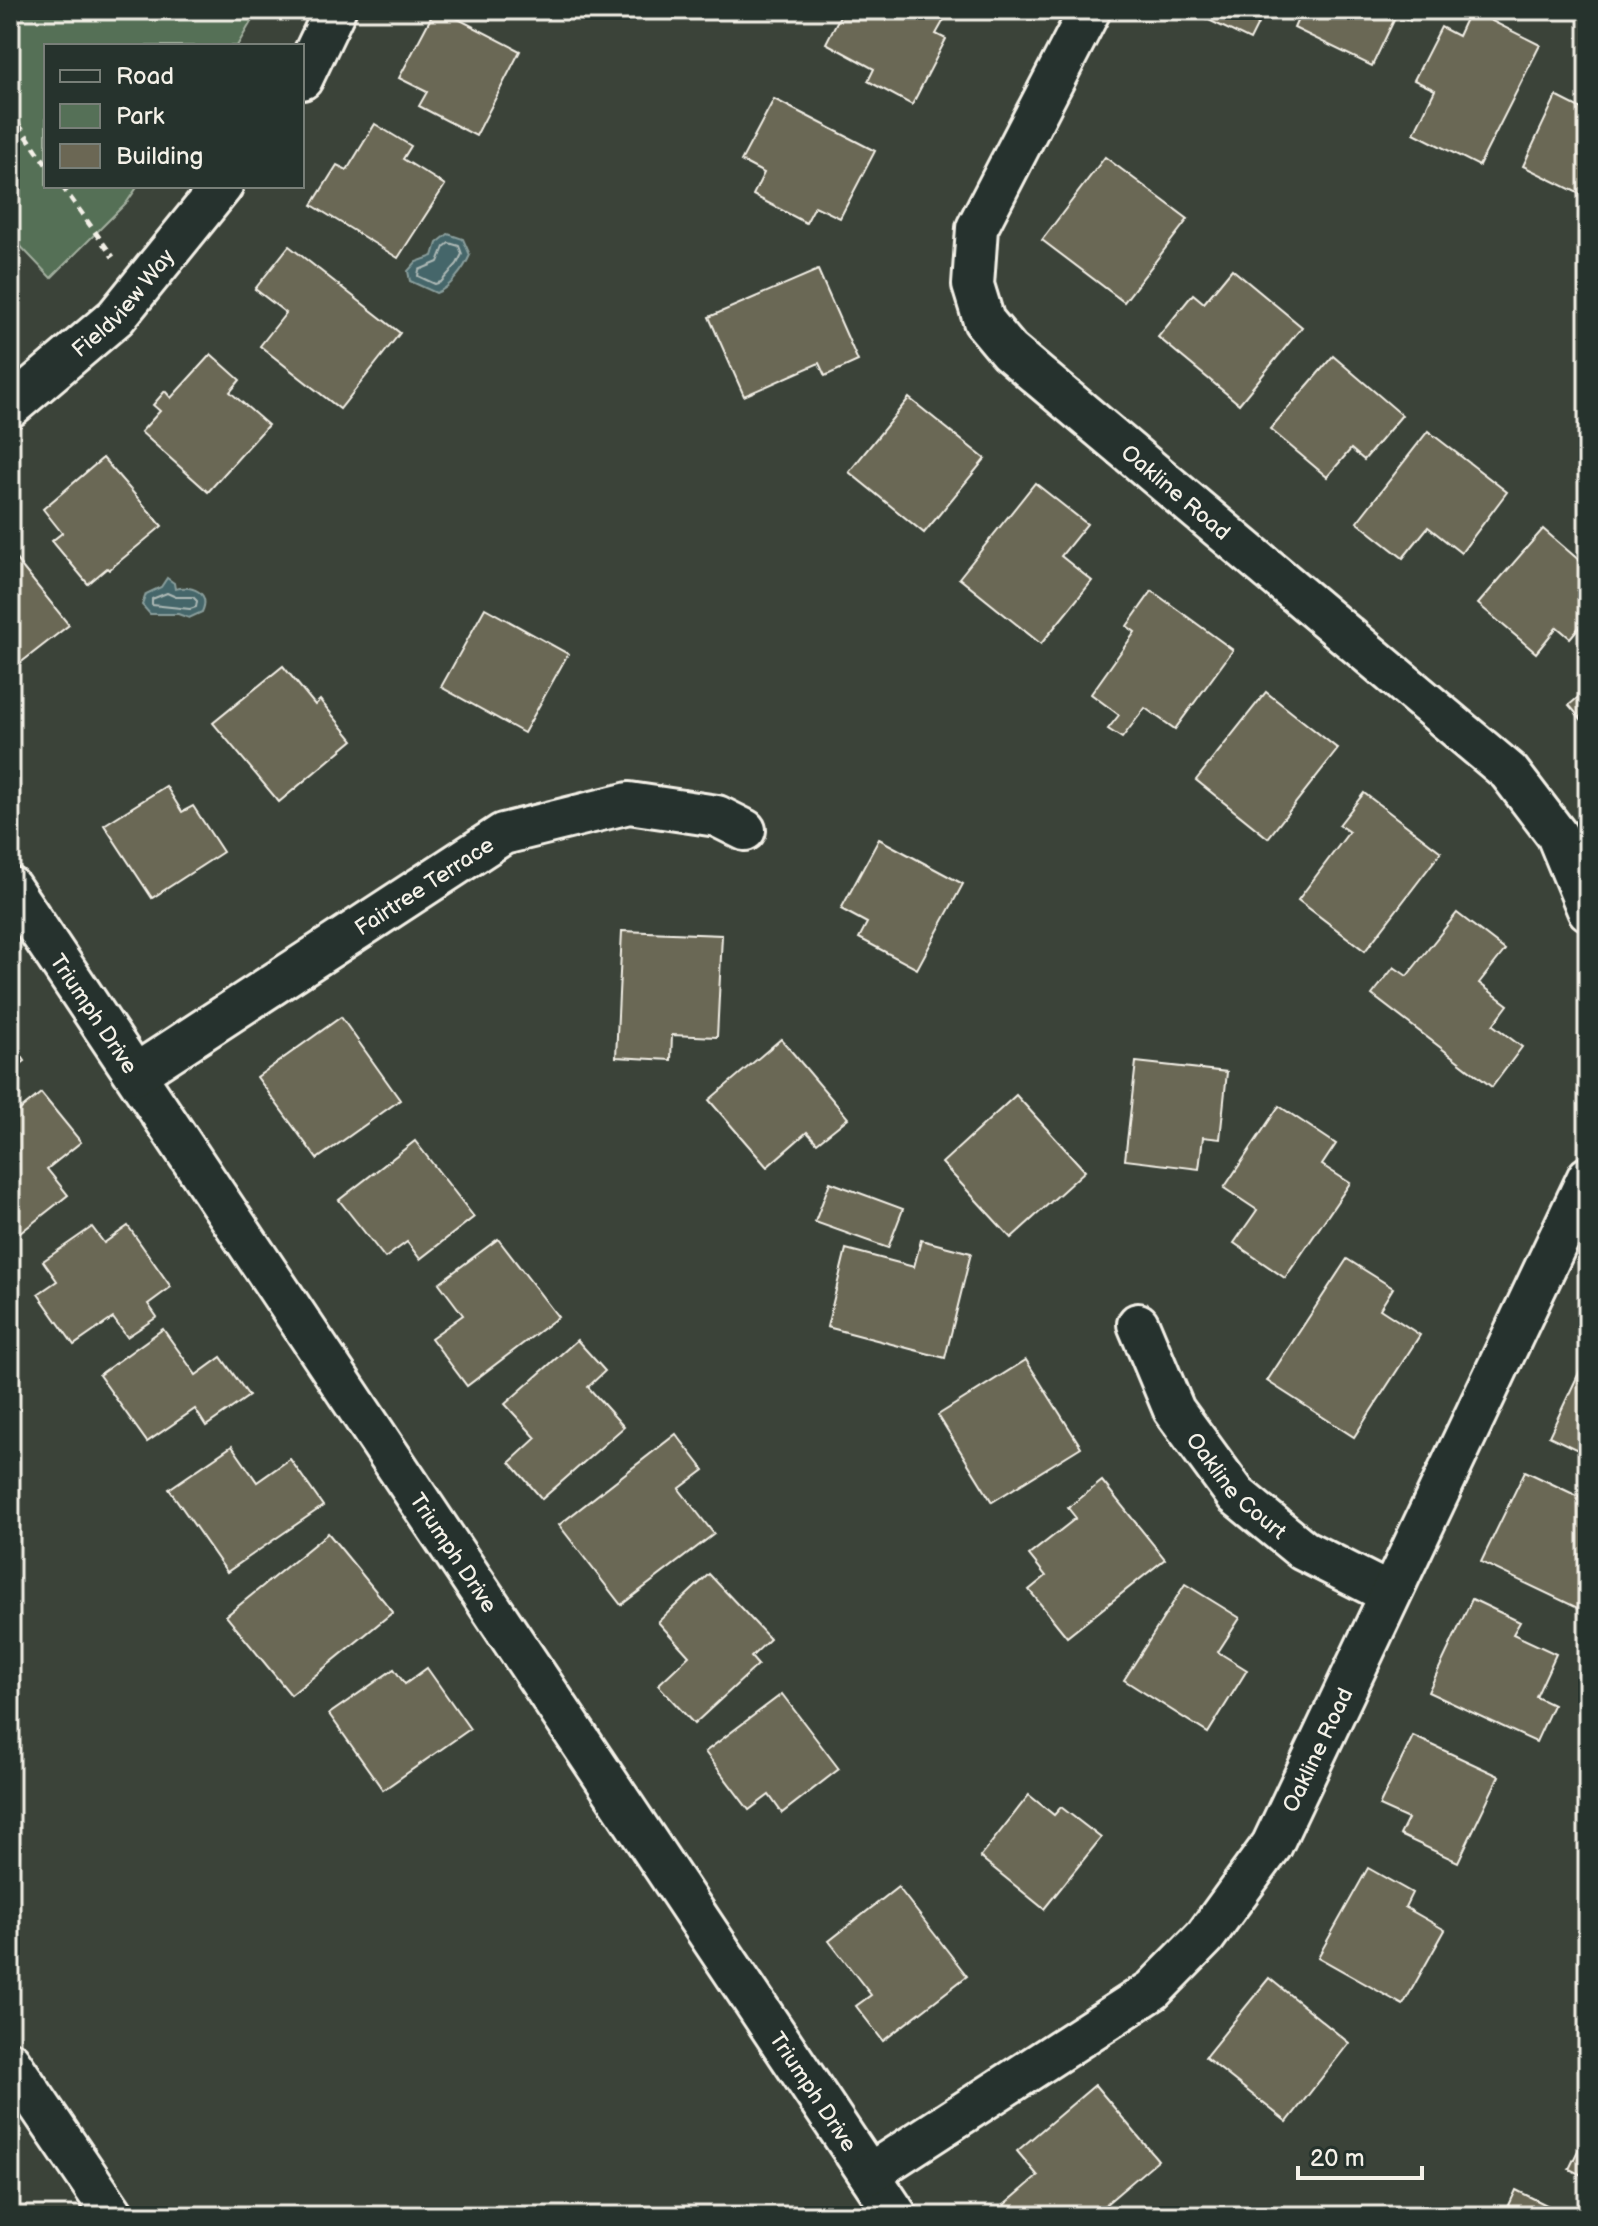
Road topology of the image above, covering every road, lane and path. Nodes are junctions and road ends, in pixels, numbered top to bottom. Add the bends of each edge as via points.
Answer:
1 (335, 10) edge
2 (1090, 10) edge
3 (304, 75) edge
4 (10, 112) edge
5 (44, 161) edge
6 (63, 188) edge
7 (220, 188) edge
8 (139, 288) junction
9 (10, 407) edge
10 (745, 830) dead end
11 (10, 887) edge
12 (1588, 910) edge
13 (136, 1074) junction
14 (1588, 1177) edge
15 (1138, 1324) dead end
16 (1390, 1594) junction
17 (10, 2062) edge
18 (869, 2174) junction
19 (114, 2216) edge
20 (897, 2216) edge

1 - 3 street
2 - 12 street, Oakline Road via 977,228 973,285 984,321 1009,351 1509,772 1557,835
4 - 5 path
6 - 8 path
7 - 8 street, Fieldview Way
8 - 9 street, Fieldview Way via 116,317
10 - 13 street, Fairtree Terrace via 717,816 629,803 503,834
11 - 13 street, Triumph Drive
13 - 18 street, Triumph Drive
14 - 16 street, Oakline Road
15 - 16 street, Oakline Court via 1174,1410 1236,1495 1303,1550
16 - 18 street, Oakline Road via 1272,1845 1205,1937 1153,1990
17 - 19 street
18 - 20 street, Triumph Drive

